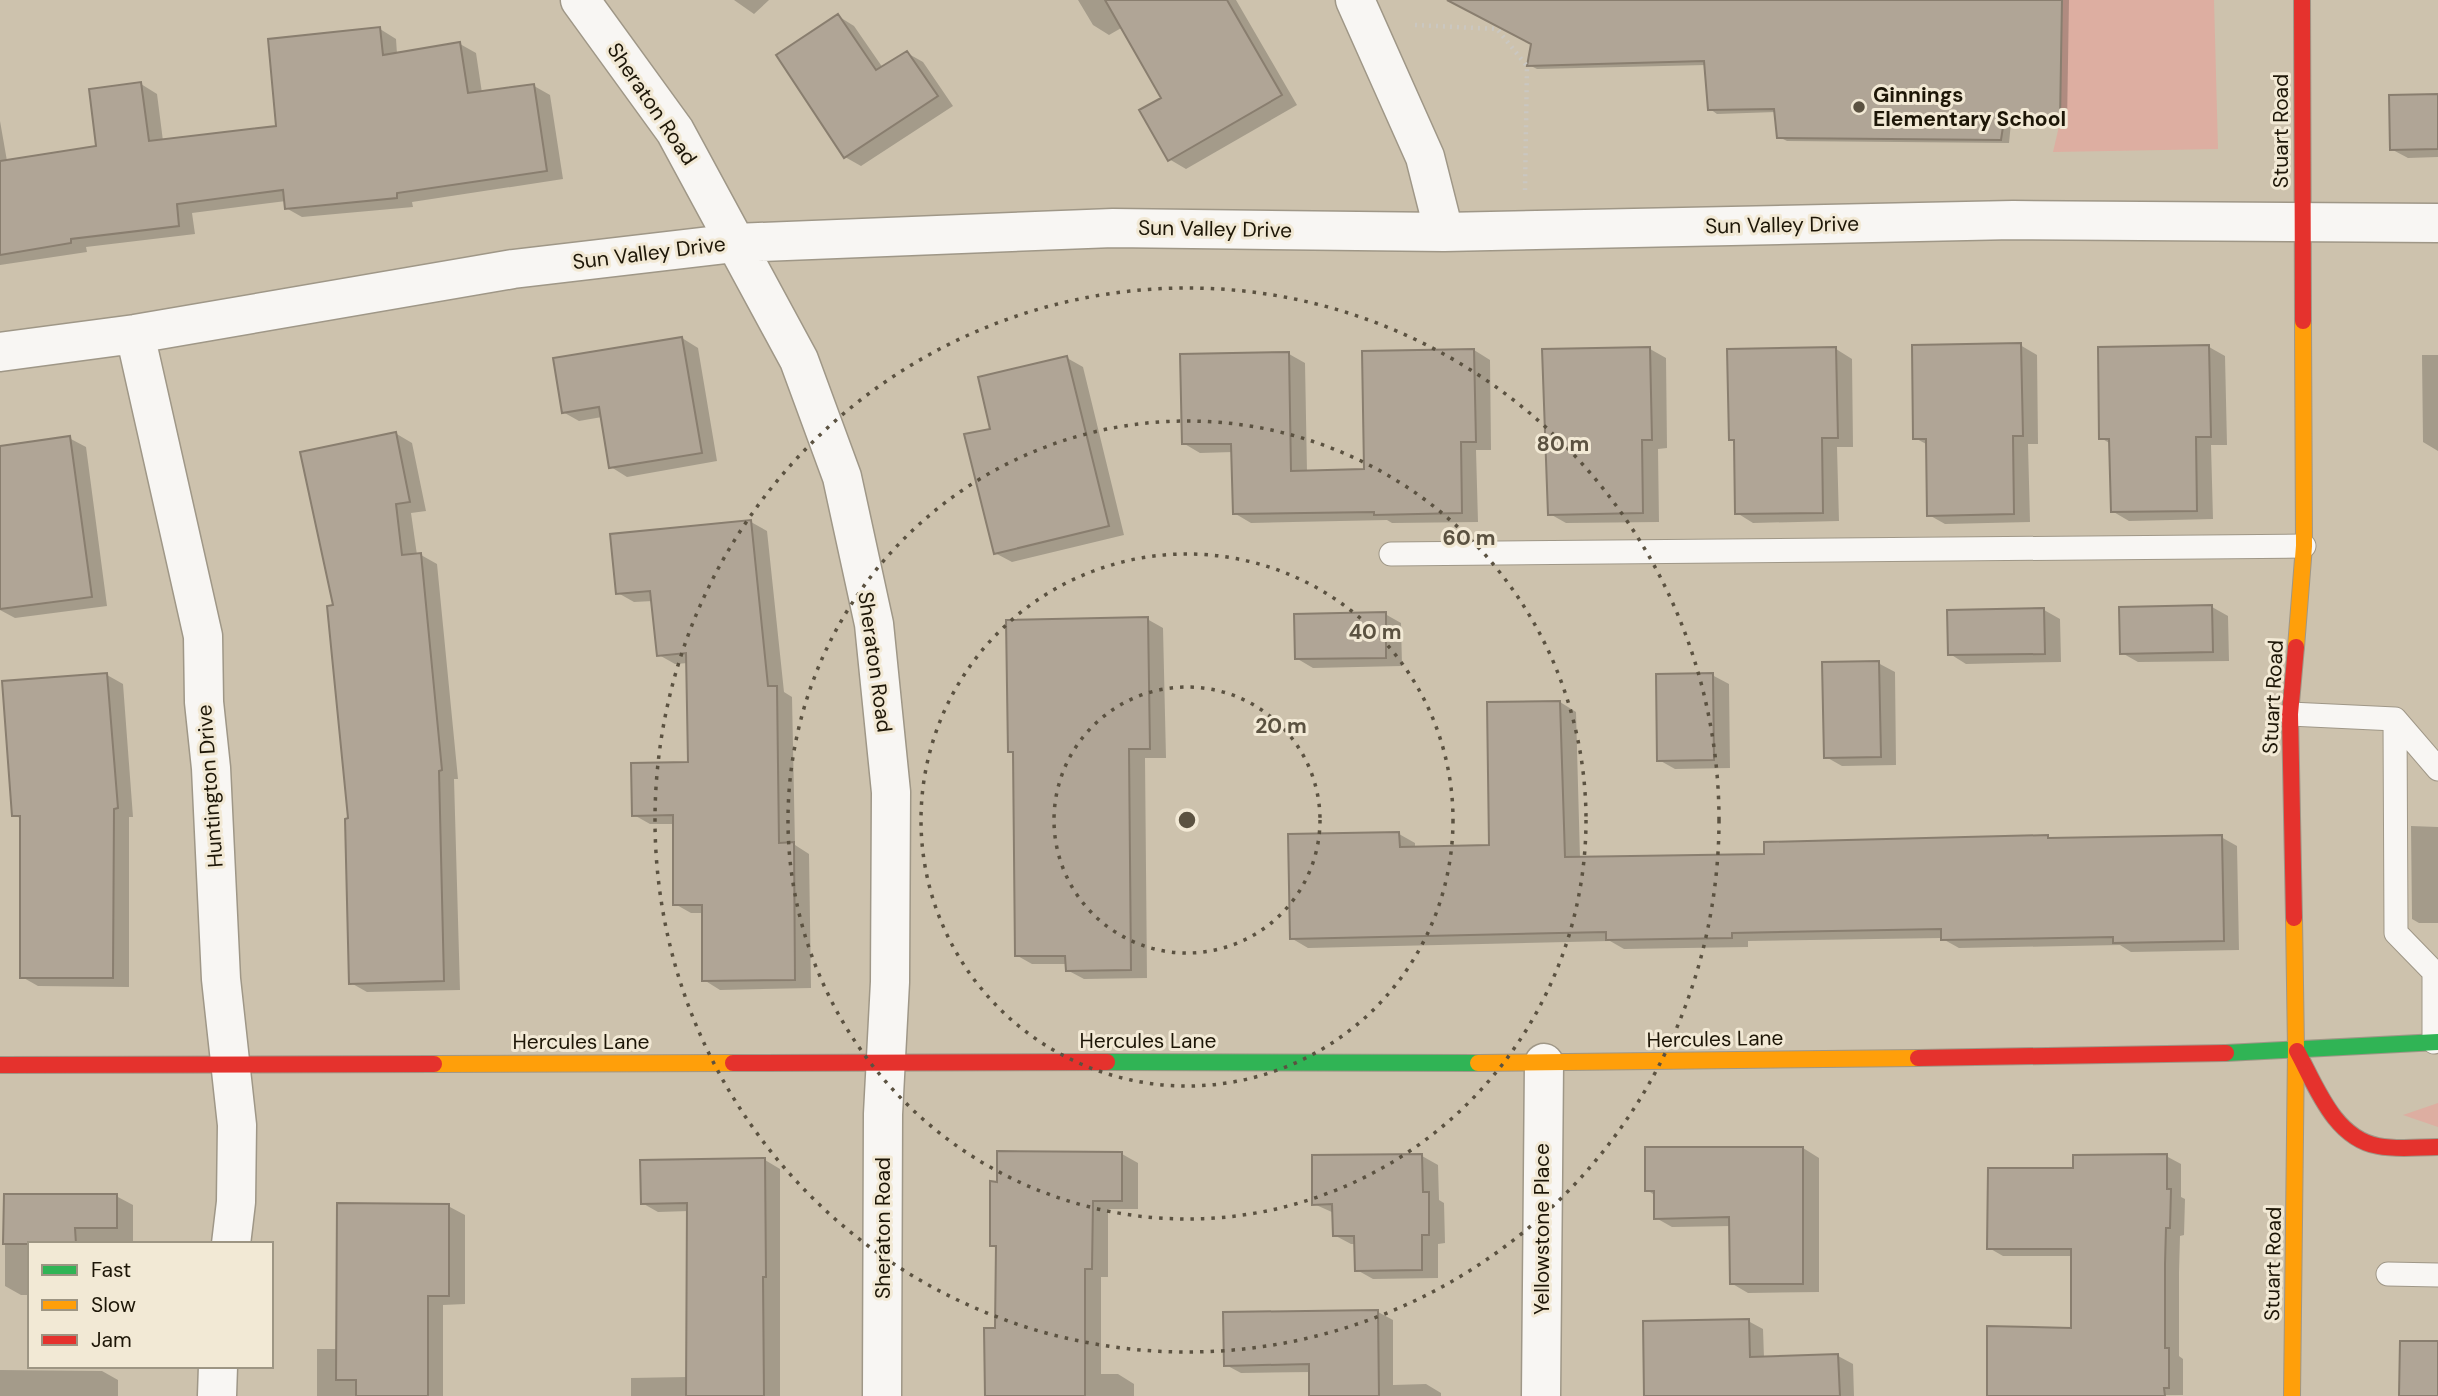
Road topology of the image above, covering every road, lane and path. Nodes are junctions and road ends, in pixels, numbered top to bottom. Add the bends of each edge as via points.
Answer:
1 (580, 0) edge
2 (1355, 0) edge
3 (2302, 0) edge
4 (1415, 25) dead end
5 (1525, 191) dead end
6 (2302, 223) junction
7 (2438, 223) edge
8 (1444, 232) junction
9 (735, 243) junction
10 (135, 334) junction
11 (0, 352) edge
12 (2304, 546) junction
13 (1391, 554) dead end
14 (2290, 715) junction
15 (2395, 719) junction
16 (2438, 769) edge
17 (2436, 972) edge
18 (2436, 1042) edge
19 (2295, 1049) junction
20 (884, 1062) junction
21 (1544, 1063) junction
22 (231, 1064) junction
23 (0, 1065) edge
24 (2438, 1147) edge
25 (231, 1242) edge
26 (2388, 1274) dead end
27 (2438, 1275) edge
28 (218, 1368) edge
29 (217, 1396) edge
30 (882, 1396) edge
31 (1541, 1396) edge
32 (2292, 1396) edge

1 - 9 street, Sheraton Road via 675,131
2 - 8 street via 1425,157
3 - 6 street, Stuart Road
4 - 5 path via 1497,29 1527,66
6 - 7 street, Sun Valley Drive
6 - 8 street, Sun Valley Drive via 2012,220
6 - 12 street, Stuart Road
8 - 9 street, Sun Valley Drive via 1114,228
9 - 10 street, Sun Valley Drive via 513,269
9 - 20 street, Sheraton Road via 799,360 842,477 874,624 891,792 890,982
10 - 11 street, Sun Valley Drive
10 - 22 street, Huntington Drive via 203,636 221,979
12 - 13 lane
12 - 14 street, Stuart Road
14 - 15 lane
14 - 19 street, Stuart Road
15 - 16 lane
15 - 17 lane via 2396,933
17 - 18 lane
18 - 19 street, Hercules Lane
19 - 21 street, Hercules Lane
19 - 24 street via 2347,1133 2377,1146
19 - 32 street, Stuart Road
20 - 21 street, Hercules Lane
20 - 22 street, Hercules Lane
20 - 30 street, Sheraton Road
21 - 31 street, Yellowstone Place
22 - 23 street, Hercules Lane
22 - 25 street, Huntington Drive via 237,1125
26 - 27 lane
28 - 29 street

